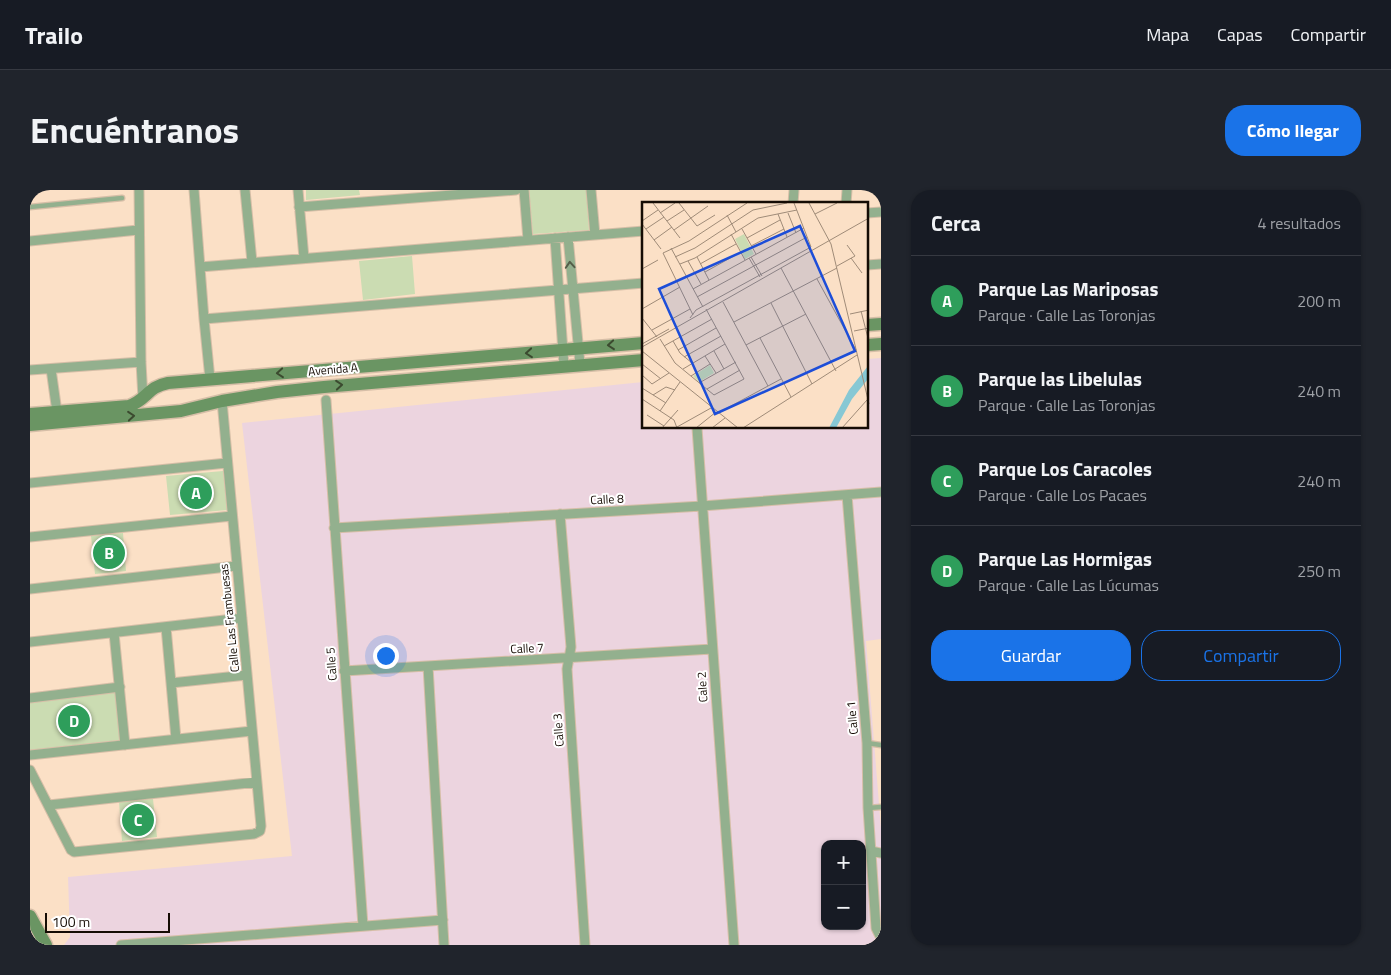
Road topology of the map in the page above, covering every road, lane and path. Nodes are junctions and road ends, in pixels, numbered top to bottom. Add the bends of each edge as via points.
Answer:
1 (139, 190) edge
2 (194, 190) edge
3 (245, 190) edge
4 (298, 190) edge
5 (516, 190) edge
6 (524, 190) edge
7 (591, 190) edge
8 (122, 198) dead end
9 (30, 207) edge
10 (299, 207) junction
11 (881, 212) edge
12 (868, 213) edge
13 (138, 230) junction
14 (642, 231) edge
15 (595, 235) junction
16 (568, 237) junction
17 (555, 238) junction
18 (528, 240) junction
19 (30, 241) edge
20 (304, 258) junction
21 (252, 262) junction
22 (881, 264) edge
23 (868, 265) edge
24 (200, 267) junction
25 (642, 283) edge
26 (572, 289) junction
27 (559, 290) junction
28 (204, 319) junction
29 (881, 324) edge
30 (868, 325) edge
31 (642, 343) edge
32 (881, 344) edge
33 (868, 345) edge
34 (578, 348) junction
35 (564, 350) junction
36 (642, 360) edge
37 (141, 362) junction
38 (580, 364) junction
39 (564, 366) junction
40 (52, 368) junction
41 (30, 370) edge
42 (210, 379) junction
43 (143, 398) junction
44 (326, 400) dead end
45 (222, 401) junction
46 (57, 412) junction
47 (30, 414) edge
48 (30, 425) edge
49 (697, 429) edge
50 (226, 463) junction
51 (30, 483) edge
52 (881, 492) edge
53 (847, 495) junction
54 (702, 506) junction
55 (560, 514) junction
56 (232, 516) junction
57 (334, 528) junction
58 (30, 537) edge
59 (236, 566) junction
60 (30, 589) edge
61 (242, 618) junction
62 (166, 626) junction
63 (114, 632) junction
64 (30, 641) edge
65 (712, 649) junction
66 (569, 658) junction
67 (428, 666) junction
68 (344, 671) junction
69 (247, 675) junction
70 (171, 682) junction
71 (120, 687) junction
72 (30, 698) edge
73 (252, 731) junction
74 (176, 739) junction
75 (867, 743) junction
76 (125, 745) junction
77 (881, 745) edge
78 (30, 755) edge
79 (30, 770) edge
80 (257, 782) junction
81 (48, 805) junction
82 (881, 807) edge
83 (868, 808) junction
84 (871, 851) junction
85 (881, 853) edge
86 (30, 916) edge
87 (443, 920) junction
88 (363, 926) junction
89 (881, 938) edge
90 (45, 943) edge
91 (30, 944) edge
92 (121, 945) edge
93 (444, 945) edge
94 (585, 945) edge
95 (734, 945) edge

1 - 13 street
2 - 24 street
3 - 21 street
4 - 10 street
5 - 10 street
6 - 18 street
7 - 15 street
8 - 9 lane
10 - 20 street
11 - 12 street
13 - 19 street
13 - 37 street
14 - 15 street
15 - 16 street
16 - 17 street
26 -> 16 street
17 - 18 street
17 - 27 street
18 - 20 street
20 - 21 street
21 - 24 street
22 - 23 street
24 - 28 street
25 - 26 street
26 - 27 street
26 - 34 street
27 - 28 street
27 - 35 street
28 - 42 street
29 - 30 street
31 -> 34 street, Avenida A
32 - 33 street
34 - 35 street, Avenida A
34 - 38 street
35 - 39 street
35 -> 42 street, Avenida A
36 - 38 street, Avenida A
37 - 40 street
37 - 43 street
38 - 39 street, Avenida A
45 -> 39 street, Avenida A via 324,387
40 - 41 street
40 - 46 street
42 - 43 street, Avenida A via 157,385
43 - 46 street, Avenida A via 136,404 122,407
44 - 57 street, Calle 5
48 -> 45 street, Avenida A via 181,411
45 - 50 street, Calle Las Frambuesas
46 - 47 street, Avenida A
49 - 54 street, Cale 2
50 - 51 street
50 - 56 street, Calle Las Frambuesas
52 - 53 street, Calle 8
53 - 54 street, Calle 8
53 - 75 street, Calle 1
54 - 55 street, Calle 8
54 - 65 street, Cale 2
55 - 57 street, Calle 8
55 - 66 street, Calle 3
56 - 58 street
56 - 59 street, Calle Las Frambuesas
57 - 68 street, Calle 5
59 - 60 street
59 - 61 street, Calle Las Frambuesas
61 - 62 street
61 - 69 street, Calle Las Frambuesas
62 - 63 street
62 - 70 street
63 - 64 street
63 - 71 street
65 - 66 street, Calle 7
65 - 95 street, Cale 2
66 - 67 street, Calle 7
66 - 94 street, Calle 3 via 567,669
67 - 68 street, Calle 7
67 - 87 street
68 - 88 street, Calle 5
69 - 70 street
69 - 73 street, Calle Las Frambuesas
70 - 74 street
71 - 72 street
71 - 76 street
73 - 74 street
73 - 80 street, Calle Las Frambuesas
74 - 76 street
75 - 77 lane
75 - 83 street, Calle 1
76 - 78 street
79 - 81 street
80 - 81 street
80 - 81 street, Calle Las Frambuesas via 260,831 244,835 74,852
82 - 83 lane
83 - 84 street, Calle 1
84 - 85 street
84 - 89 street, Calle 1 via 876,928
86 - 90 street
87 - 88 street
87 - 93 street
88 - 92 street
90 - 91 street

